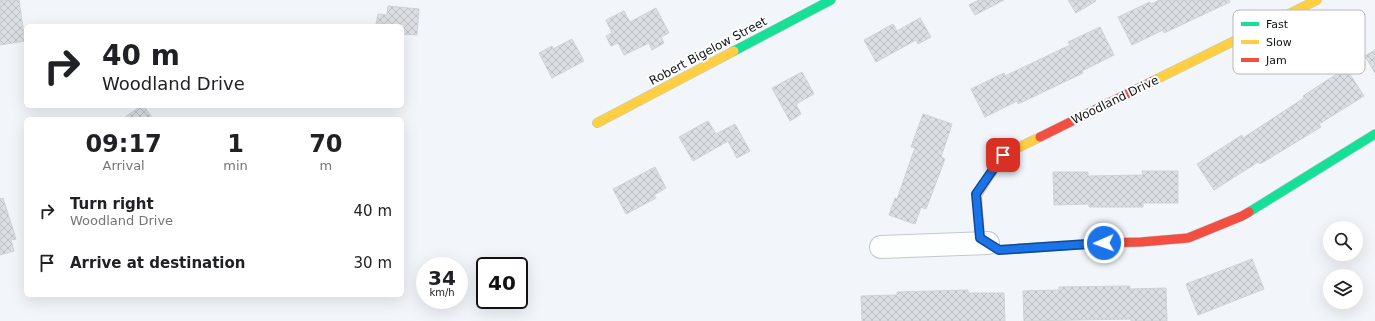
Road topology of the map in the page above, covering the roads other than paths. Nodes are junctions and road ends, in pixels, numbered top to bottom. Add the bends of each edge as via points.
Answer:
1 (831, 0) edge
2 (1317, 0) edge
3 (1297, 10) edge
4 (1233, 41) edge
5 (597, 123) dead end
6 (1375, 134) edge
7 (988, 243) junction
8 (882, 247) dead end

1 - 5 street, Robert Bigelow Street
2 - 3 street, Woodland Drive
4 - 7 street, Woodland Drive via 1003,155 976,194 980,238
6 - 7 street via 1242,216 1188,238 999,250
7 - 8 street

